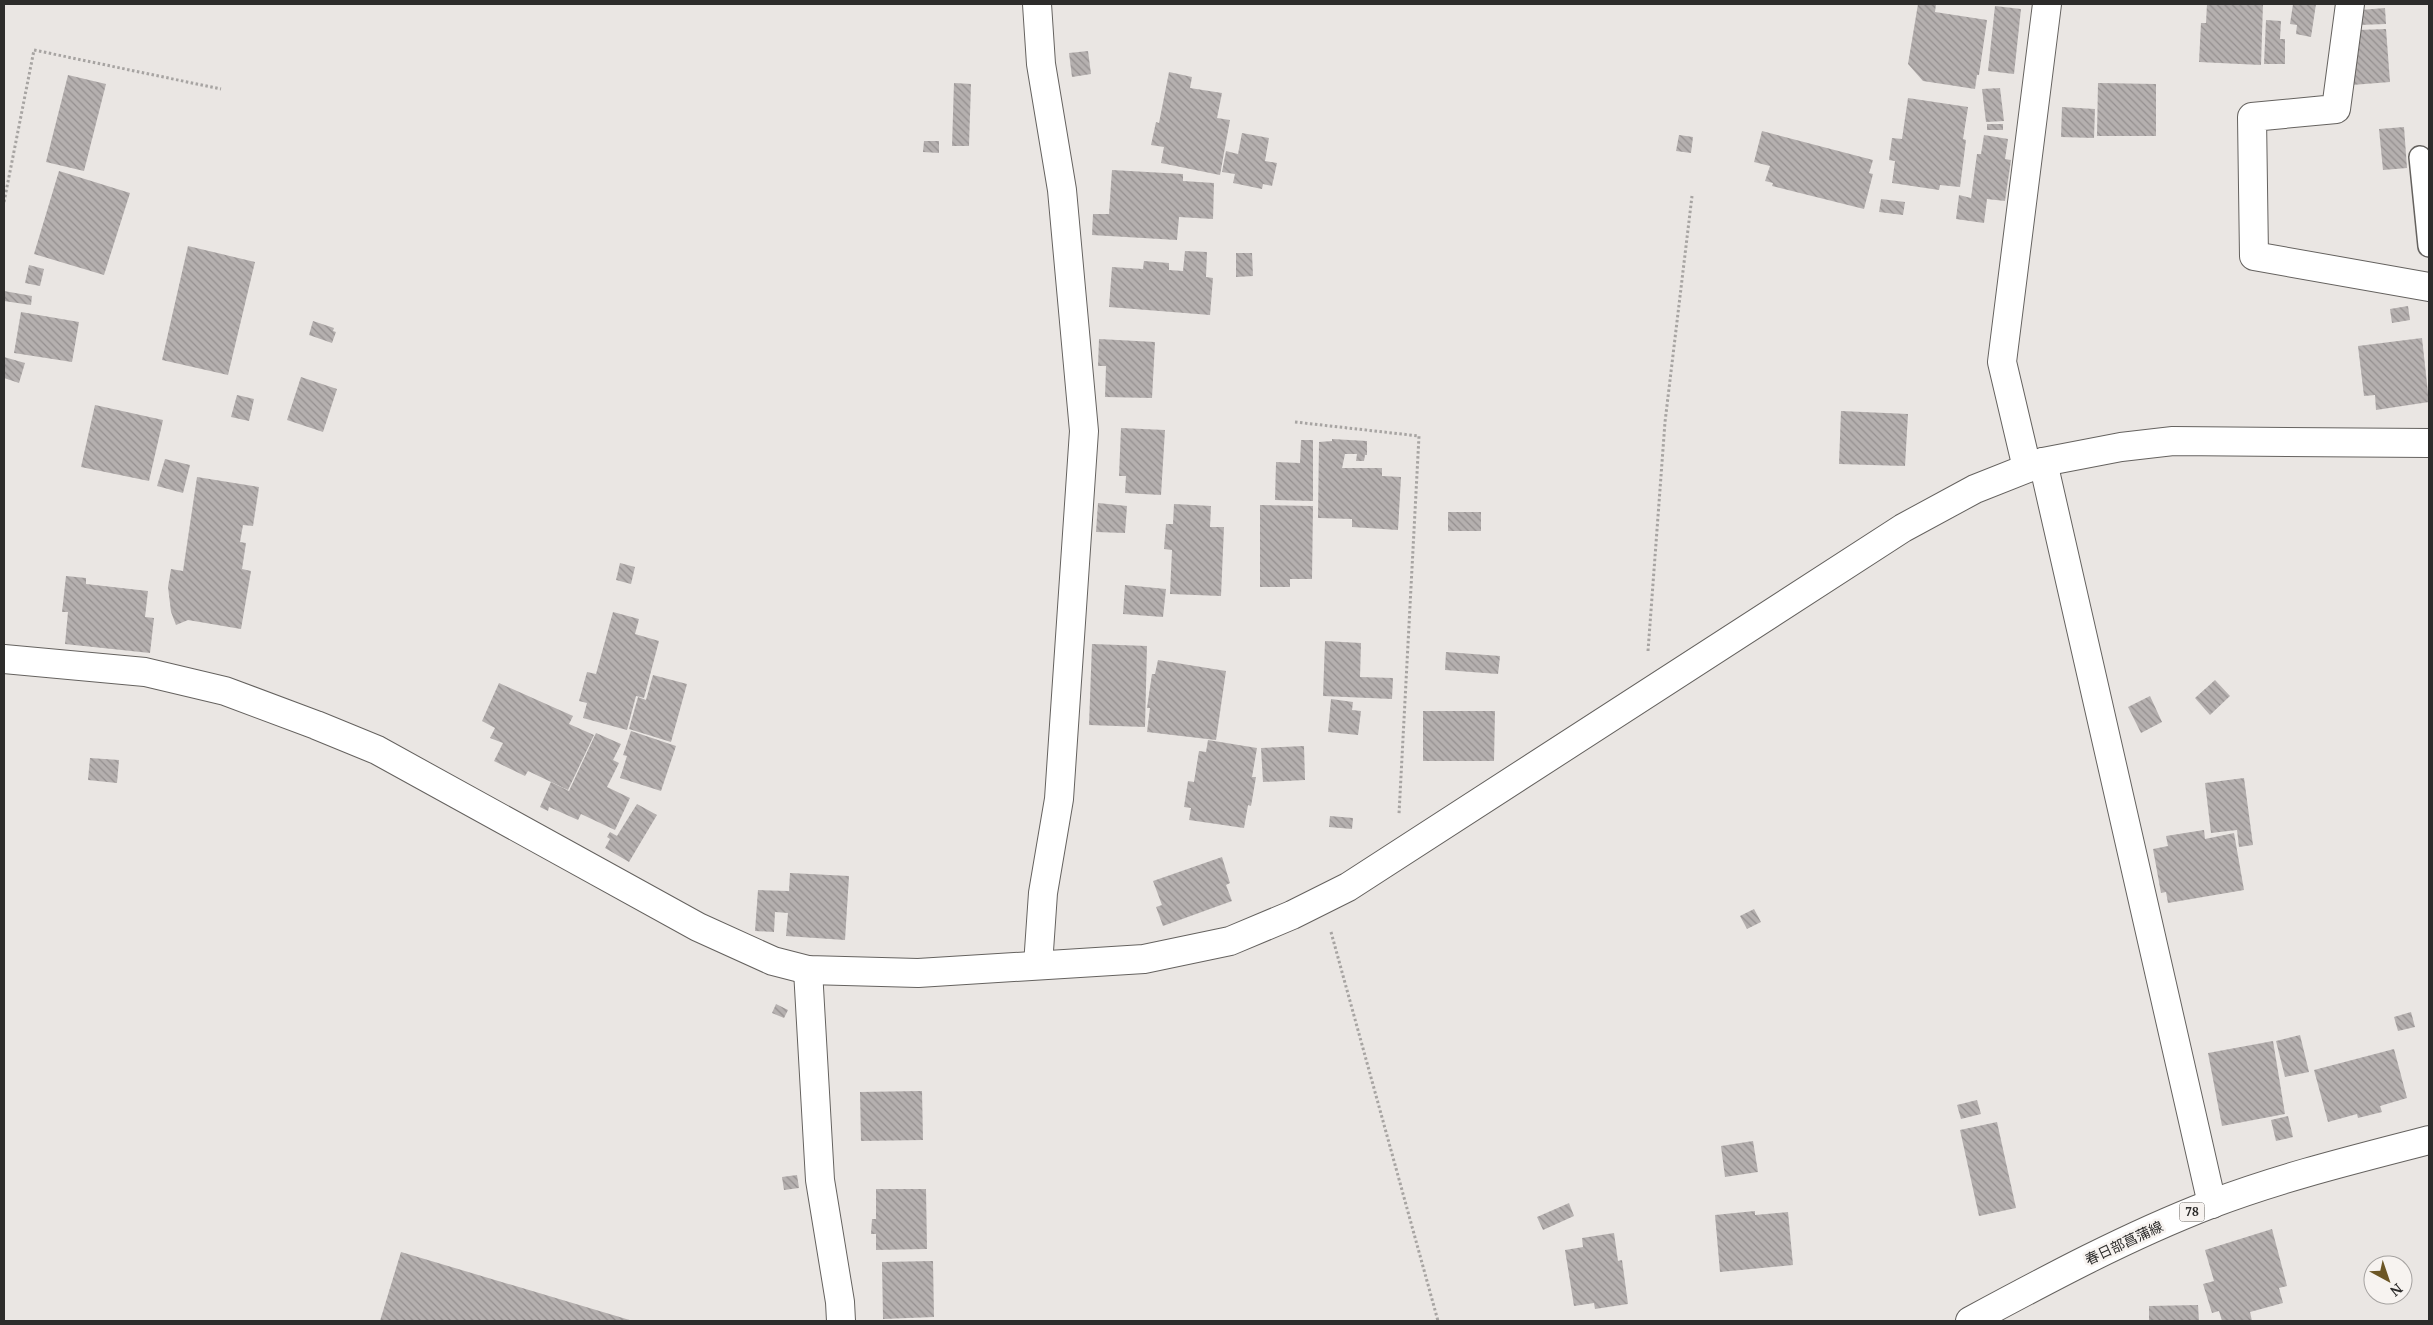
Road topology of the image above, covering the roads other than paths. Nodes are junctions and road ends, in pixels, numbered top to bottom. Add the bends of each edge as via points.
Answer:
1 (1037, 4) edge
2 (2048, 4) edge
3 (2350, 4) edge
4 (2420, 157) dead end
5 (2429, 246) edge
6 (2429, 287) edge
7 (2429, 443) edge
8 (2035, 465) junction
9 (4, 659) edge
10 (1038, 965) junction
11 (808, 970) junction
12 (2429, 1140) edge
13 (2212, 1204) junction
14 (841, 1321) edge
15 (1970, 1321) edge

1 - 10 street via 1040,64 1062,190 1084,431 1059,799 1043,893
2 - 8 street via 2002,362
3 - 6 street via 2336,110 2252,117 2254,256
4 - 5 lane
7 - 8 street via 2173,441 2121,447
8 - 10 street via 1975,489 1903,528 1348,887 1230,941 1144,959
8 - 13 street
9 - 11 street via 145,672 225,691 316,725 377,750 698,927 773,960
10 - 11 street via 918,973
11 - 14 street via 820,1180
12 - 13 street, 春日部菖蒲線 / 78 via 2323,1167
13 - 15 street, 春日部菖蒲線 / 78 via 2110,1248

